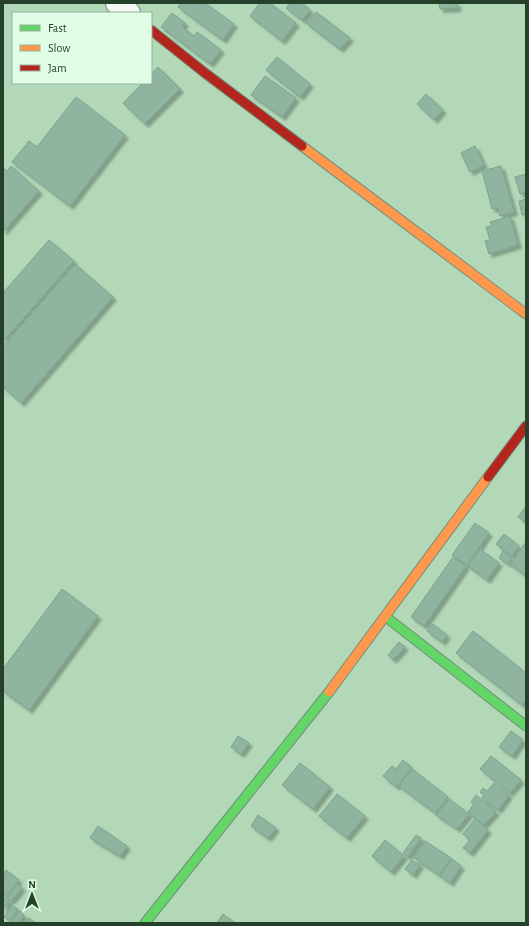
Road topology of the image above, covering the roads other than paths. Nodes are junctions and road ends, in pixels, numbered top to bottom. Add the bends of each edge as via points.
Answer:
1 (117, 3) edge
2 (129, 12) edge
3 (152, 31) edge
4 (526, 314) edge
5 (526, 426) edge
6 (386, 617) junction
7 (526, 726) edge
8 (150, 921) edge

1 - 2 street
3 - 4 street via 211,78
5 - 6 street
6 - 7 street
6 - 8 street via 346,672

